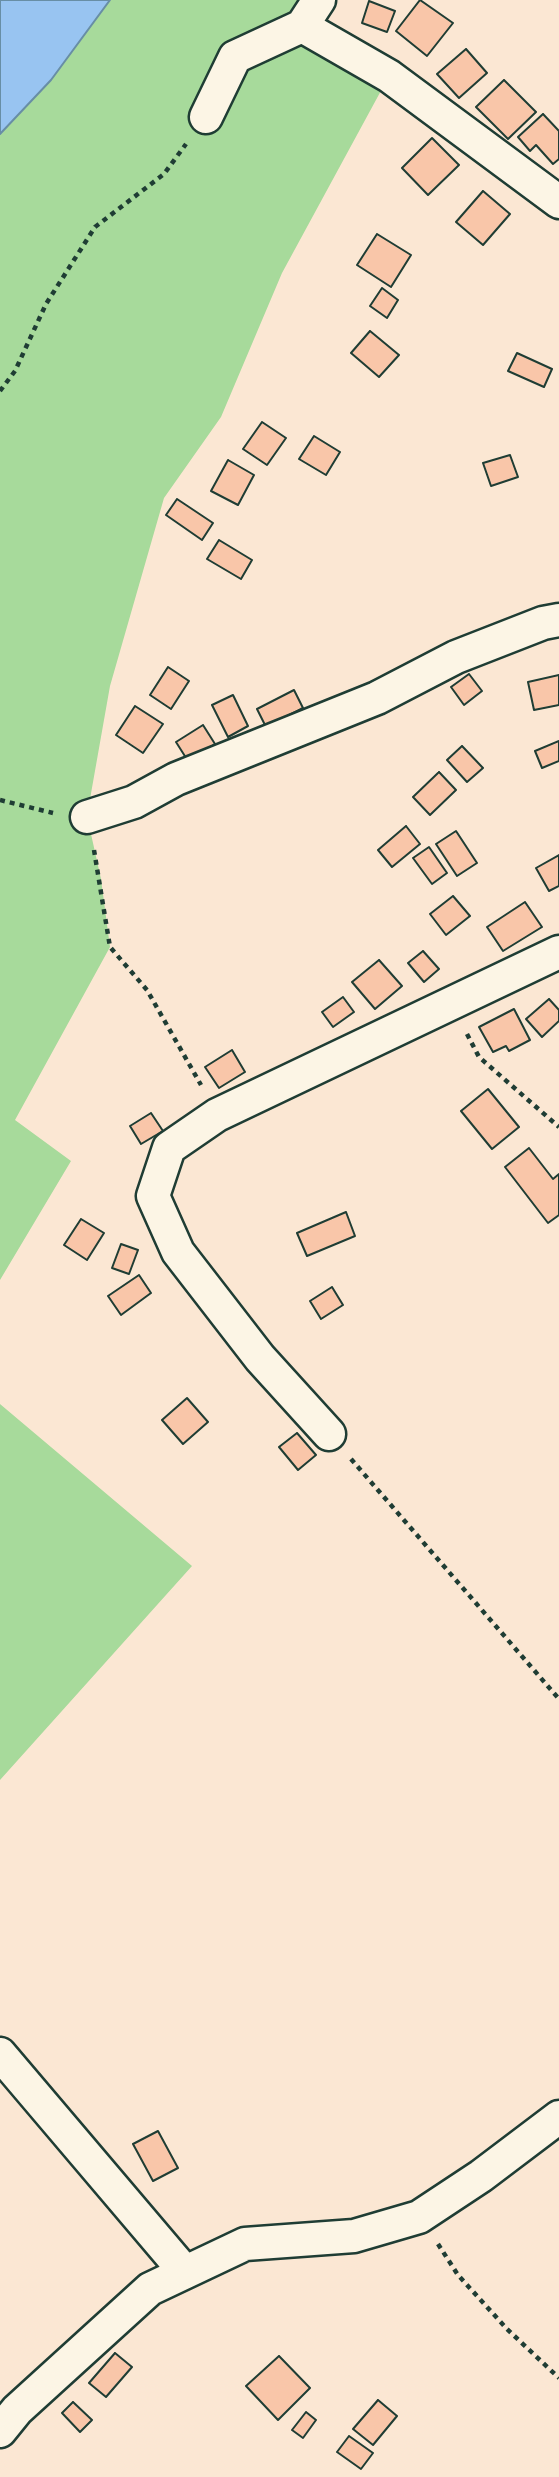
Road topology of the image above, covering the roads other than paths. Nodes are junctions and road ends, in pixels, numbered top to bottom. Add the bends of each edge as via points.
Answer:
1 (311, 13) edge
2 (206, 117) road end
3 (559, 202) edge
4 (559, 621) edge
5 (87, 817) road end
6 (559, 952) edge
7 (329, 1434) road end
8 (0, 2054) edge
9 (559, 2117) edge
10 (185, 2272) junction
11 (0, 2431) edge

1 - 2 street via 235,58
1 - 3 street
4 - 5 street via 456,657 377,698 176,779 134,802
6 - 7 street via 216,1115 169,1148 153,1196 178,1252 260,1358
8 - 10 street
9 - 10 street via 419,2217 354,2236 245,2244
10 - 11 street via 150,2289 17,2410

